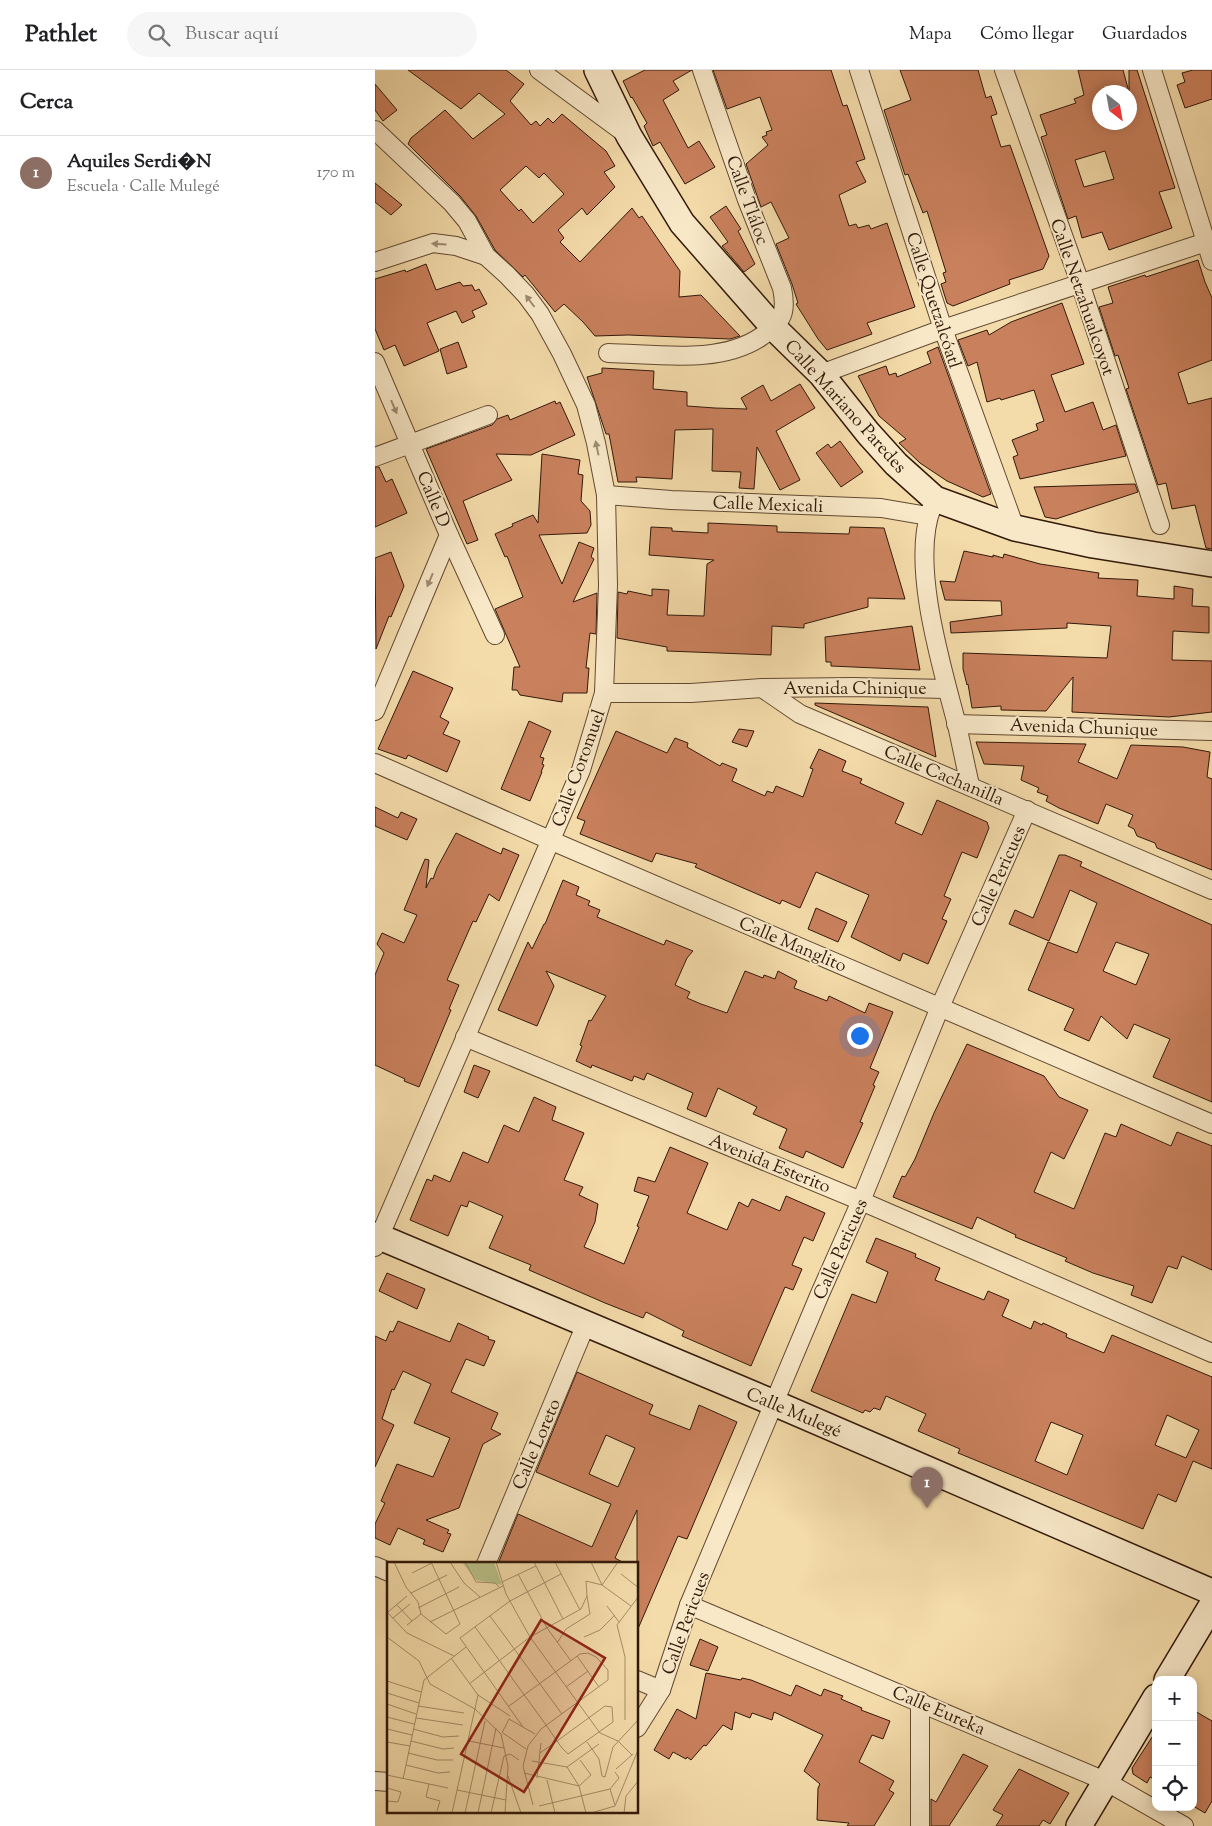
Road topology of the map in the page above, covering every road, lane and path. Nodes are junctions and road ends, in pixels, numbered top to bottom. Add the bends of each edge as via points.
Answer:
1 (539, 70) edge
2 (597, 70) edge
3 (702, 70) edge
4 (859, 70) edge
5 (1004, 70) edge
6 (1152, 70) edge
7 (375, 130) edge
8 (629, 136) junction
9 (1206, 242) junction
10 (486, 256) junction
11 (1212, 260) edge
12 (375, 262) edge
13 (1080, 283) junction
14 (774, 328) junction
15 (943, 329) junction
16 (608, 353) dead end
17 (375, 362) edge
18 (821, 374) junction
19 (488, 415) dead end
20 (410, 444) junction
21 (375, 457) edge
22 (606, 495) junction
23 (932, 508) junction
24 (1160, 525) dead end
25 (1015, 528) junction
26 (449, 535) junction
27 (1212, 564) edge
28 (495, 635) dead end
29 (762, 688) junction
30 (947, 689) junction
31 (604, 693) junction
32 (375, 711) edge
33 (957, 724) junction
34 (1212, 731) edge
35 (375, 763) edge
36 (970, 785) junction
37 (1027, 810) junction
38 (552, 841) junction
39 (1212, 890) edge
40 (940, 1007) junction
41 (465, 1037) junction
42 (1212, 1124) edge
43 (861, 1201) junction
44 (376, 1240) edge
45 (586, 1324) junction
46 (1212, 1353) edge
47 (774, 1403) junction
48 (487, 1562) edge
49 (375, 1566) edge
50 (387, 1571) edge
51 (1212, 1592) edge
52 (689, 1605) junction
53 (1212, 1605) edge
54 (1169, 1676) edge
55 (639, 1681) edge
56 (661, 1690) junction
57 (921, 1701) junction
58 (1152, 1705) edge
59 (639, 1725) edge
60 (1105, 1781) junction
61 (920, 1826) edge
62 (1079, 1826) edge
63 (1184, 1826) edge

1 - 8 street
2 - 8 street, Calle Mariano Paredes
3 - 14 street, Calle Tláloc via 747,200 782,288 784,313
4 - 15 street, Calle Quetzalcóatl
5 - 13 street, Calle Netzahualcoyot
6 - 9 street
7 - 10 street via 452,203 467,221
8 - 14 street, Calle Mariano Paredes via 682,223
9 - 11 street
9 - 13 street
10 -> 12 street via 456,246 433,243
22 -> 10 street, Calle Coromuel via 586,405 562,354 526,295
13 - 15 street
13 - 24 street, Calle Netzahualcoyot
14 - 16 street via 754,342 715,354
14 - 18 street, Calle Mariano Paredes
15 - 18 street
15 - 25 street, Calle Quetzalcóatl
17 -> 20 street, Calle D
18 - 23 street, Calle Mariano Paredes
19 - 20 street
20 - 21 street
20 - 26 street, Calle D
22 - 23 street, Calle Mexicali
22 - 31 street, Calle Coromuel via 608,585
23 - 25 street
23 - 30 street via 924,552 927,590
25 - 27 street via 1093,545
26 - 28 street, Calle D
26 -> 32 street
29 - 30 street, Avenida Chinique
29 - 31 street, Avenida Chinique via 691,693
29 - 36 street, Calle Cachanilla via 800,714
30 - 33 street
31 - 38 street, Calle Coromuel via 581,770
33 - 34 street, Avenida Chunique
33 - 36 street
35 - 38 street, Calle Manglito
36 - 37 street, Calle Cachanilla
37 - 39 street, Calle Cachanilla
37 - 40 street, Calle Pericues
38 - 40 street, Calle Manglito
38 - 41 street, Calle Coromuel
40 - 42 street, Calle Manglito
40 - 43 street, Calle Pericues
41 - 43 street, Avenida Esterito
41 - 44 street, Calle Coromuel
43 - 46 street, Avenida Esterito
43 - 47 street, Calle Pericues
44 - 45 street, Calle Mulegé
45 - 47 street, Calle Mulegé
45 - 48 street, Calle Loreto
47 - 51 street, Calle Mulegé
47 - 52 street, Calle Pericues
49 - 50 street
52 - 56 street, Calle Pericues
52 - 57 street, Calle Eureka
53 - 54 street
55 - 56 street
56 - 59 street, Calle Pericues
57 - 60 street, Calle Eureka
57 - 61 street
58 - 60 street
60 - 62 street
60 - 63 street, Calle Eureka

